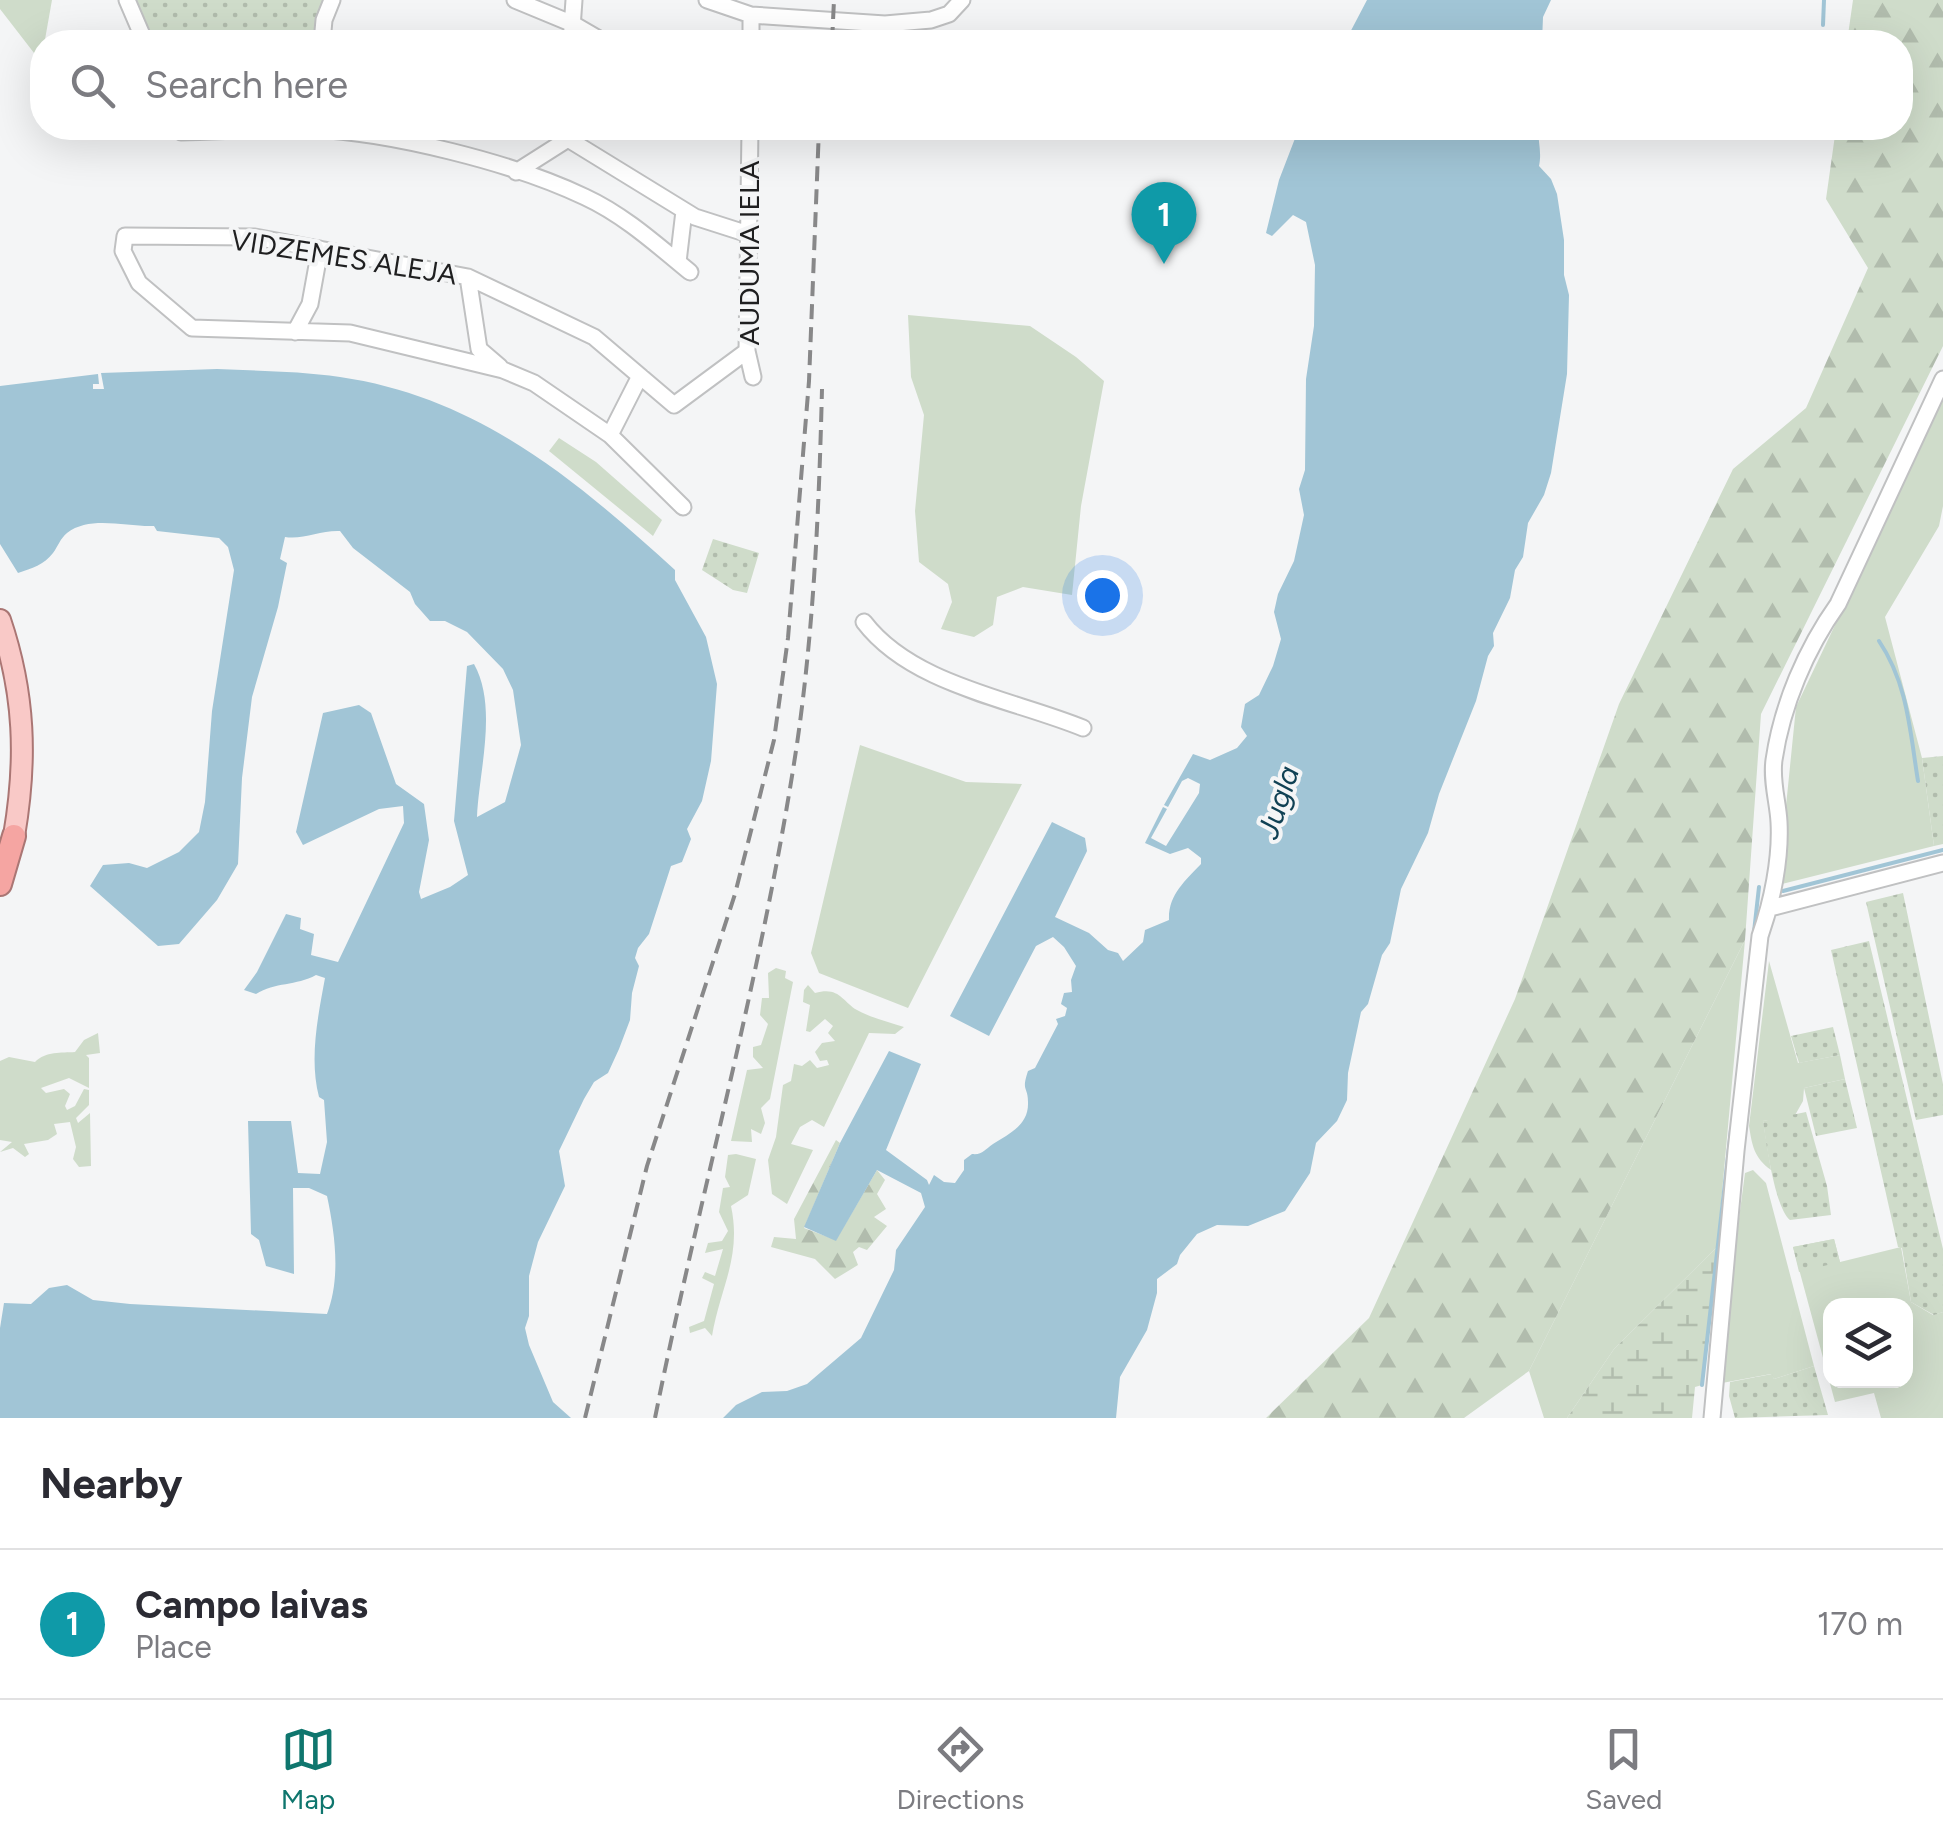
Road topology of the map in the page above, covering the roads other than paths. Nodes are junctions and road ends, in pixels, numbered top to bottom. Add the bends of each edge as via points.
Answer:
1 (127, 0) edge
2 (332, 0) edge
3 (515, 0) edge
4 (574, 0) edge
5 (708, 0) edge
6 (962, 0) edge
7 (725, 3) edge
8 (772, 8) edge
9 (751, 14) junction
10 (574, 24) junction
11 (139, 30) edge
12 (323, 30) edge
13 (573, 30) edge
14 (584, 30) edge
15 (751, 30) edge
16 (390, 140) edge
17 (559, 140) edge
18 (579, 140) edge
19 (750, 140) edge
20 (516, 172) junction
21 (684, 211) junction
22 (748, 234) junction
23 (320, 249) junction
24 (468, 277) junction
25 (310, 304) junction
26 (296, 332) junction
27 (337, 332) junction
28 (747, 351) junction
29 (503, 370) junction
30 (640, 376) junction
31 (753, 377) dead end
32 (1943, 378) edge
33 (610, 434) junction
34 (684, 507) dead end
35 (0, 620) edge
36 (864, 622) dead end
37 (1083, 728) dead end
38 (14, 836) junction
39 (0, 857) edge
40 (1943, 863) edge
41 (0, 884) edge
42 (1770, 908) junction
43 (1712, 1418) edge

1 - 11 street
2 - 12 street
3 - 10 street
4 - 10 street
5 - 7 street
6 - 8 street via 932,20 884,24
7 - 9 street
8 - 9 street
9 - 15 street
10 - 13 street
10 - 14 street
16 - 20 street
17 - 20 street
18 - 21 street
19 - 22 street, AUDUMA IELA
20 - 21 street via 585,197 635,226 684,267
21 - 22 street
22 - 28 street, AUDUMA IELA
23 - 24 street, VIDZEMES ALEJA
23 - 25 street
23 - 26 street, VIDZEMES ALEJA via 255,237 125,236 123,251 139,283 192,328
24 - 29 street via 479,348
24 - 30 street, VIDZEMES ALEJA via 594,336
25 - 26 street
25 - 27 street
26 - 27 street
27 - 29 street
28 - 30 street, VIDZEMES ALEJA via 674,405
28 - 31 street, AUDUMA IELA
29 - 33 street
30 - 33 street
32 - 42 street via 1838,604 1818,632 1786,712 1774,762 1780,828
33 - 34 street
35 - 38 main road via 22,715 23,782
36 - 37 street via 944,682
38 - 39 highway
38 - 41 highway
40 - 42 street
42 - 43 street via 1760,936

